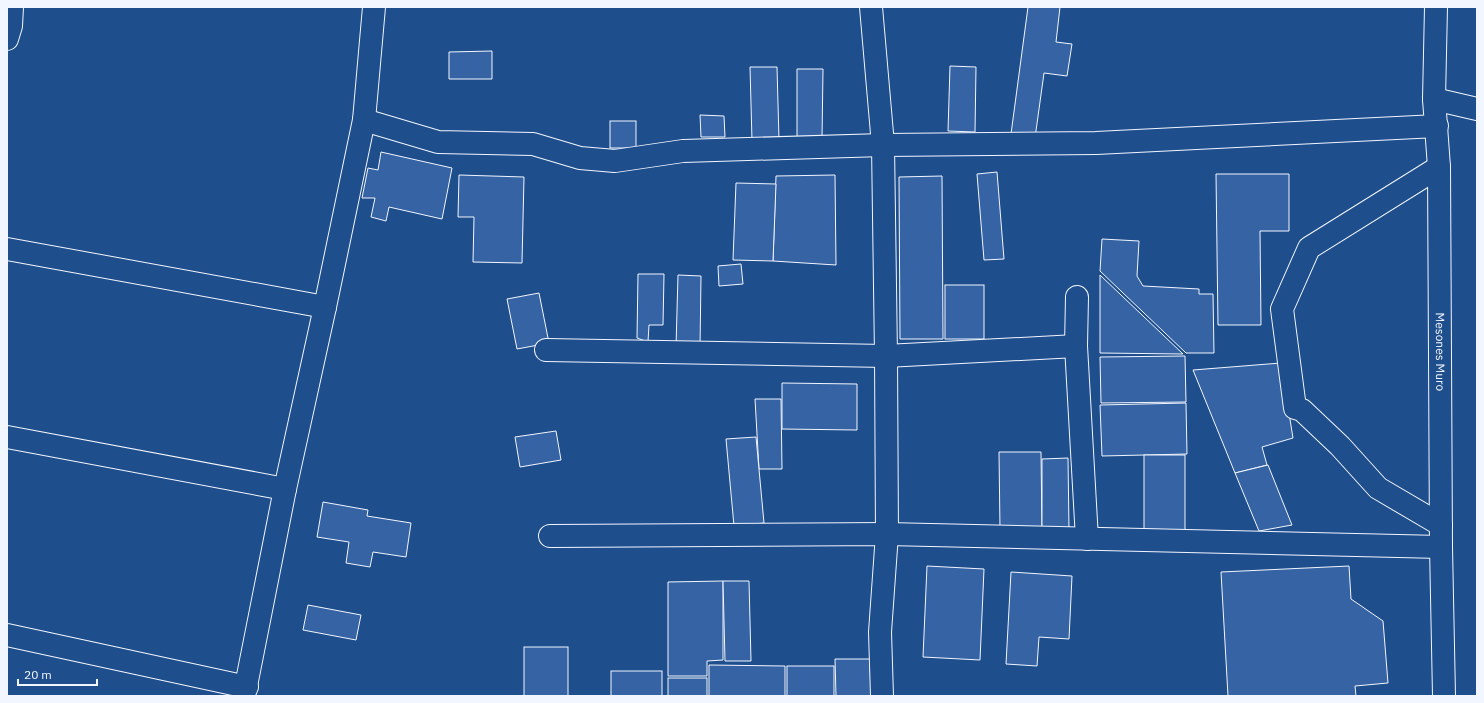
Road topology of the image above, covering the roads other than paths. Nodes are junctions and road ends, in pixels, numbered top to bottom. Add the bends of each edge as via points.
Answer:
1 (12, 7) edge
2 (374, 7) edge
3 (871, 7) edge
4 (1436, 7) edge
5 (7, 40) edge
6 (1434, 99) junction
7 (1477, 109) edge
8 (364, 120) junction
9 (1437, 126) junction
10 (883, 145) junction
11 (1439, 167) junction
12 (7, 249) edge
13 (1077, 297) dead end
14 (325, 307) junction
15 (1076, 346) junction
16 (546, 350) dead end
17 (886, 356) junction
18 (7, 437) edge
19 (285, 489) junction
20 (1441, 525) junction
21 (887, 534) junction
22 (550, 536) dead end
23 (1087, 539) junction
24 (1441, 547) junction
25 (7, 635) edge
26 (245, 691) edge
27 (882, 696) edge
28 (1444, 696) edge

1 - 5 main road
2 - 8 main road
3 - 10 main road
4 - 6 main road, Mesones Muro
6 - 7 main road
6 - 9 main road, Mesones Muro
8 - 10 main road via 438,142 533,144 580,158 615,161 684,151
8 - 14 main road
9 - 10 main road via 1096,143
9 - 11 main road, Mesones Muro
10 - 17 main road
11 - 20 main road, Mesones Muro
11 - 20 main road via 1309,248 1282,310 1295,408 1302,410 1340,446 1378,488
12 - 14 main road
13 - 15 main road
14 - 19 main road
15 - 17 main road
15 - 23 main road
16 - 17 main road
17 - 21 main road
18 - 19 main road
19 - 26 main road
20 - 24 main road, Mesones Muro
21 - 22 main road
21 - 23 main road
21 - 27 main road via 880,632
23 - 24 main road
24 - 28 main road, Mesones Muro
25 - 26 main road

